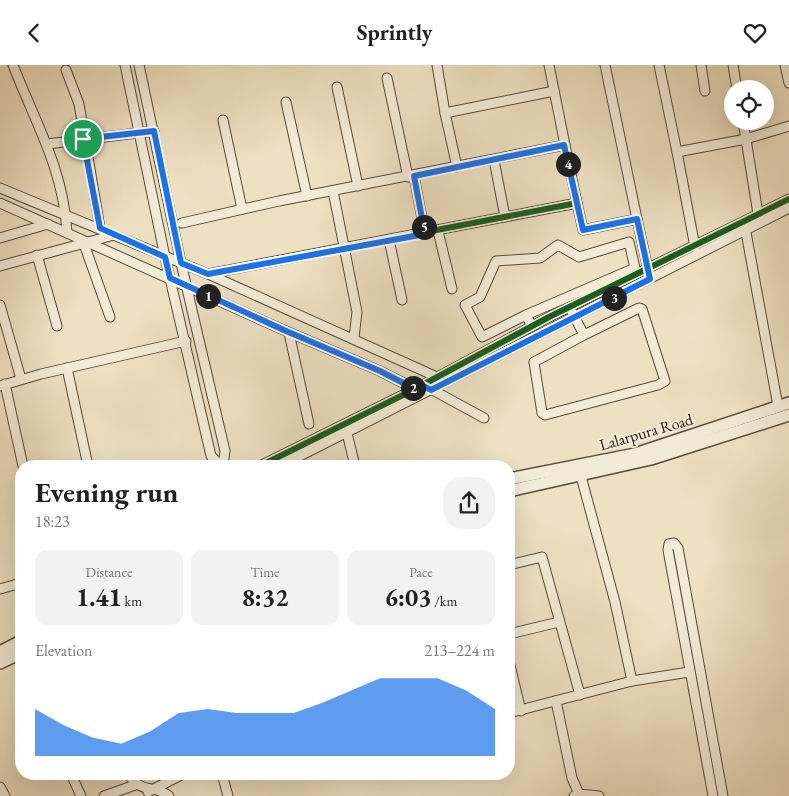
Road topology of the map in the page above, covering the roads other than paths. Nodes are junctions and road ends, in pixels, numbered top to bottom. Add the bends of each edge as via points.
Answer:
1 (13, 65) edge
2 (125, 65) edge
3 (139, 65) edge
4 (437, 65) edge
5 (549, 65) edge
6 (605, 65) edge
7 (659, 65) edge
8 (701, 65) edge
9 (732, 65) edge
10 (785, 65) edge
11 (66, 70) dead end
12 (387, 78) dead end
13 (735, 80) edge
14 (789, 83) edge
15 (337, 87) dead end
16 (554, 91) junction
17 (705, 91) dead end
18 (286, 102) dead end
19 (445, 113) junction
20 (223, 120) dead end
21 (789, 126) edge
22 (744, 130) edge
23 (154, 131) junction
24 (140, 134) junction
25 (83, 139) junction
26 (746, 139) junction
27 (47, 144) junction
28 (564, 145) junction
29 (678, 152) junction
30 (494, 160) junction
31 (457, 167) junction
32 (411, 177) junction
33 (358, 186) junction
34 (0, 188) edge
35 (333, 191) junction
36 (307, 195) junction
37 (789, 199) edge
38 (0, 203) edge
39 (577, 203) junction
40 (789, 208) edge
41 (242, 209) junction
42 (66, 214) junction
43 (505, 217) junction
44 (637, 219) junction
45 (759, 219) junction
46 (182, 223) dead end
47 (48, 225) junction
48 (744, 226) junction
49 (100, 228) junction
50 (438, 231) junction
51 (67, 233) junction
52 (425, 234) junction
53 (114, 235) junction
54 (0, 238) edge
55 (389, 240) junction
56 (86, 243) junction
57 (695, 247) junction
58 (345, 249) junction
59 (37, 255) junction
60 (165, 257) junction
61 (181, 263) junction
62 (0, 266) edge
63 (208, 274) junction
64 (649, 274) junction
65 (170, 278) junction
66 (186, 286) junction
67 (452, 289) dead end
68 (402, 300) dead end
69 (0, 305) edge
70 (570, 307) junction
71 (526, 315) junction
72 (110, 317) dead end
73 (575, 317) junction
74 (56, 325) dead end
75 (534, 325) junction
76 (543, 332) junction
77 (289, 333) junction
78 (584, 335) junction
79 (354, 338) junction
80 (186, 341) junction
81 (485, 351) junction
82 (490, 360) junction
83 (67, 368) junction
84 (437, 377) junction
85 (21, 379) junction
86 (2, 385) edge
87 (418, 387) junction
88 (431, 390) junction
89 (784, 405) edge
90 (789, 415) edge
91 (484, 419) dead end
92 (309, 424) dead end
93 (345, 428) junction
94 (21, 460) edge
95 (87, 460) edge
96 (216, 460) edge
97 (223, 460) edge
98 (273, 460) edge
99 (290, 460) edge
100 (353, 460) edge
101 (580, 471) junction
102 (515, 478) edge
103 (515, 489) edge
104 (515, 564) edge
105 (15, 585) edge
106 (0, 589) edge
107 (559, 621) junction
108 (515, 632) edge
109 (15, 644) edge
110 (0, 652) edge
111 (15, 658) edge
112 (699, 661) junction
113 (0, 663) edge
114 (689, 671) junction
115 (701, 676) junction
116 (632, 681) junction
117 (515, 686) edge
118 (580, 695) junction
119 (556, 701) junction
120 (521, 711) junction
121 (515, 712) edge
122 (711, 733) junction
123 (701, 734) junction
124 (712, 763) junction
125 (73, 780) edge
126 (132, 780) edge
127 (171, 780) edge
128 (224, 780) edge
129 (135, 785) junction
130 (0, 787) edge
131 (144, 793) junction
132 (576, 795) edge
133 (5, 796) edge
134 (80, 796) edge
135 (104, 796) edge
136 (168, 796) edge
137 (228, 796) edge
138 (599, 796) edge
139 (713, 796) edge
140 (722, 796) edge

1 - 27 street
2 - 24 street
3 - 23 street
4 - 19 street
5 - 16 street
6 - 44 street
7 - 29 street
8 - 17 street
9 - 13 street
10 - 14 street
11 - 25 street via 79,104
12 - 32 street
15 - 33 street
16 - 19 street
16 - 28 street
18 - 36 street
19 - 31 street
20 - 41 street
21 - 26 street
22 - 26 street
23 - 24 street
23 - 61 street
24 - 25 street
24 - 60 street
25 - 27 street
25 - 49 street
26 - 29 street
26 - 45 street
27 - 42 street via 59,176
28 - 30 street
28 - 39 street
29 - 57 street
30 - 31 street
30 - 43 street
31 - 32 street
32 - 33 street
32 - 52 street
33 - 35 street
34 - 42 street
35 - 36 street
35 - 58 street
36 - 41 street
37 - 45 street
38 - 47 street
39 - 43 street
39 - 44 street via 583,230
40 - 45 street
41 - 46 street
42 - 49 street
42 - 51 street
43 - 50 street
44 - 64 street
45 - 48 street
47 - 51 street
47 - 54 street
48 - 57 street
48 - 64 street
48 - 89 street
49 - 53 street
50 - 52 street
50 - 67 street
51 - 56 street
52 - 55 street
53 - 56 street
53 - 60 street
55 - 58 street
55 - 68 street
56 - 59 street
56 - 65 street
56 - 72 street
57 - 64 street
58 - 63 street
58 - 79 street via 357,313
59 - 62 street
59 - 74 street
60 - 61 street
60 - 65 street
61 - 63 street
61 - 66 street
63 - 79 street
64 - 70 street
64 - 73 street
65 - 66 street
65 - 80 street
66 - 77 street
66 - 97 street via 225,451
69 - 85 street
70 - 73 street
70 - 75 street
71 - 71 street via 482,337 465,305 480,297 496,261 540,258 558,245 578,257 629,242 635,268
71 - 75 street
73 - 76 street
73 - 78 street
75 - 76 street
75 - 81 street
76 - 82 street
77 - 87 street
77 - 92 street
78 - 78 street via 642,309 664,381 545,415 539,399 534,362
79 - 84 street
80 - 83 street
80 - 96 street via 211,455
81 - 82 street
81 - 84 street
82 - 88 street
83 - 85 street
83 - 95 street
84 - 87 street
85 - 86 street
86 - 94 street
87 - 88 street
87 - 93 street
88 - 91 street
88 - 93 street
89 - 101 street, Lalarpura Road
90 - 101 street via 651,459
93 - 98 street
93 - 99 street
93 - 100 street
101 - 102 street, Lalarpura Road
101 - 103 street
101 - 116 street
104 - 107 street via 542,557
105 - 106 street
107 - 108 street
107 - 118 street
109 - 110 street
111 - 113 street
112 - 114 street
112 - 114 street via 678,548 674,543 669,544
112 - 115 street
114 - 115 street
114 - 116 street
114 - 123 street
115 - 122 street
116 - 118 street
117 - 120 street
118 - 119 street
119 - 120 street
119 - 132 street
120 - 121 street
122 - 123 street
122 - 124 street
123 - 124 street
124 - 139 street
124 - 140 street
125 - 134 street
126 - 129 street
127 - 131 street
128 - 137 street
129 - 131 street
129 - 135 street
130 - 133 street
131 - 136 street via 161,792
132 - 138 street

